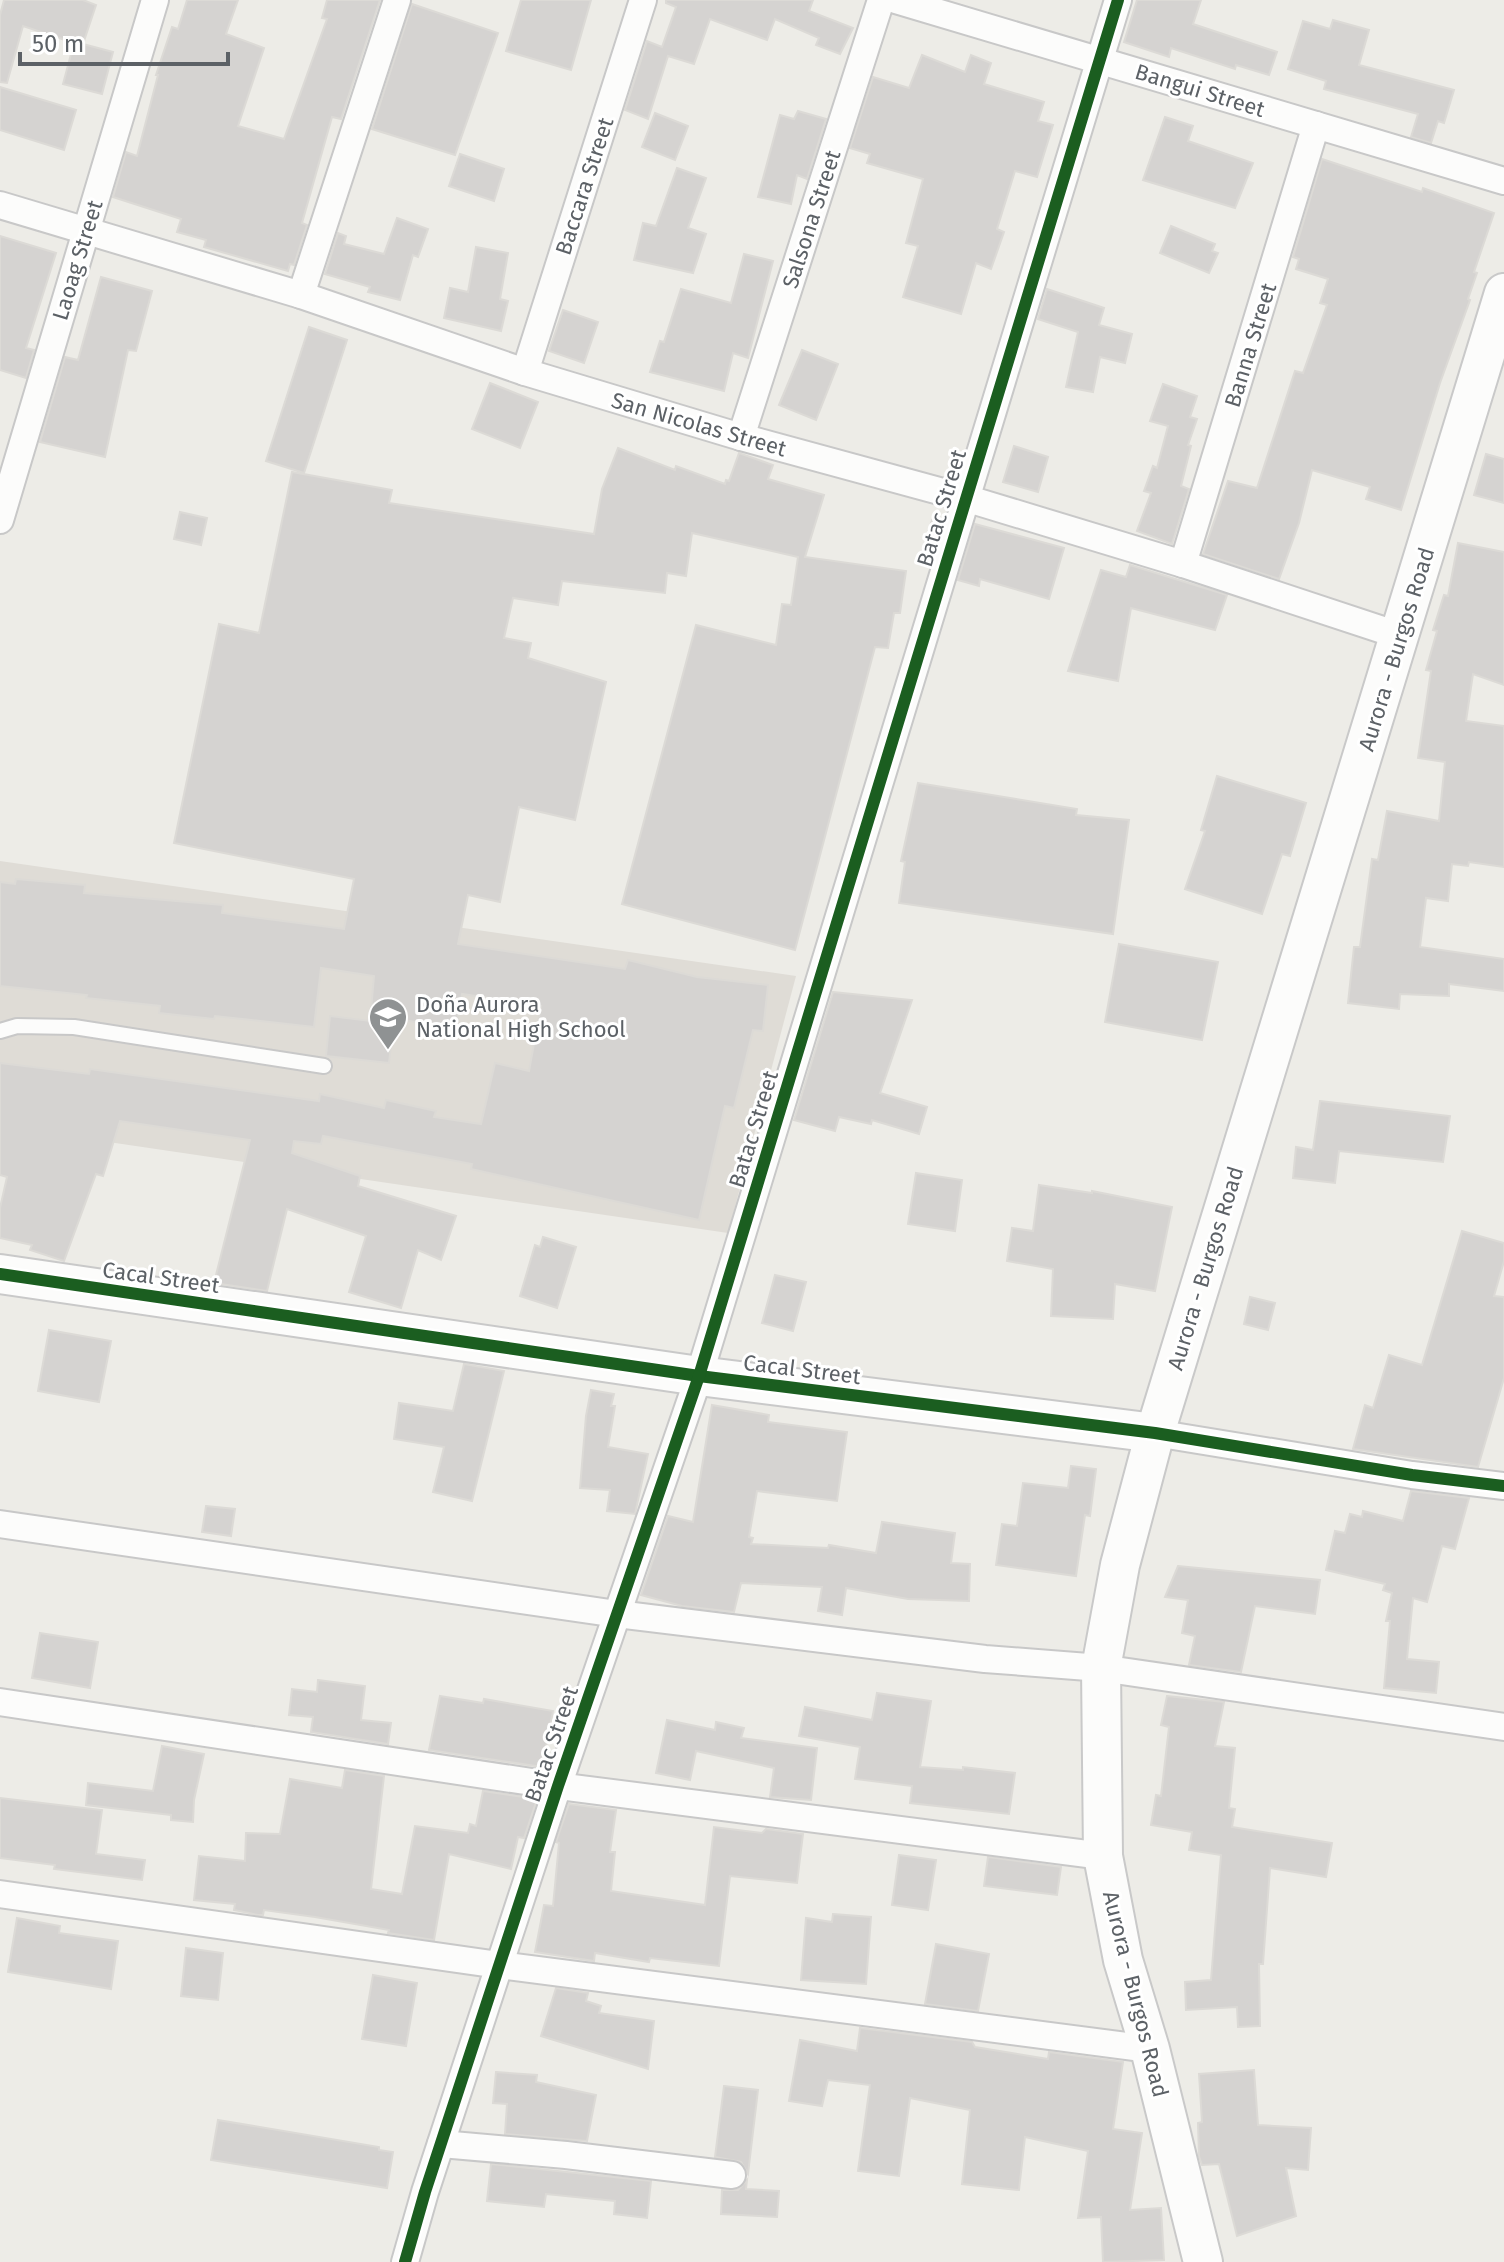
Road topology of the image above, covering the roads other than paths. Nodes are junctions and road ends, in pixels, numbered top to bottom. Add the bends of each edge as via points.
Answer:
1 (397, 0) edge
2 (643, 0) edge
3 (881, 0) edge
4 (896, 0) edge
5 (1118, 0) edge
6 (148, 2) edge
7 (1098, 60) junction
8 (1316, 125) junction
9 (1504, 181) edge
10 (0, 205) edge
11 (85, 231) junction
12 (1504, 293) edge
13 (301, 295) junction
14 (525, 372) junction
15 (741, 437) junction
16 (965, 498) junction
17 (0, 520) edge
18 (1183, 564) junction
19 (1401, 636) junction
20 (0, 1031) edge
21 (324, 1066) dead end
22 (0, 1274) edge
23 (699, 1376) junction
24 (1155, 1433) junction
25 (1504, 1486) edge
26 (0, 1524) edge
27 (617, 1614) junction
28 (1101, 1668) junction
29 (0, 1702) edge
30 (1504, 1727) edge
31 (558, 1786) junction
32 (1103, 1856) junction
33 (0, 1894) edge
34 (499, 1965) junction
35 (1150, 2049) junction
36 (441, 2144) junction
37 (732, 2175) dead end
38 (405, 2262) edge
39 (1203, 2262) edge

1 - 13 street
2 - 14 street, Baccara Street
3 - 15 street, Salsona Street
4 - 7 street, Bangui Street
5 - 7 street, Batac Street
6 - 11 street, Laoag Street
7 - 8 street, Bangui Street
7 - 16 street, Batac Street
8 - 9 street, Bangui Street
8 - 18 street, Banna Street
10 - 11 street, San Nicolas Street
11 - 13 street, San Nicolas Street
11 - 17 street, Laoag Street
12 - 19 main road, Aurora - Burgos Road
13 - 14 street, San Nicolas Street
14 - 15 street, San Nicolas Street
15 - 16 street, San Nicolas Street
16 - 18 street, San Nicolas Street
16 - 23 street, Batac Street
18 - 19 street, San Nicolas Street
19 - 24 main road, Aurora - Burgos Road
20 - 21 lane via 17,1026 74,1027
22 - 23 main road, Cacal Street
23 - 24 main road, Cacal Street
23 - 27 street, Batac Street
24 - 25 street, Cacal Street
24 - 28 main road, Aurora - Burgos Road via 1120,1565
26 - 27 street
27 - 28 street
27 - 31 street, Batac Street
28 - 30 street
28 - 32 main road, Aurora - Burgos Road
29 - 31 street
31 - 32 street
31 - 34 street, Batac Street
32 - 35 main road, Aurora - Burgos Road via 1123,1960
33 - 34 street
34 - 35 street
34 - 36 street, Batac Street
35 - 39 main road, Aurora - Burgos Road
36 - 37 street
36 - 38 street, Batac Street

